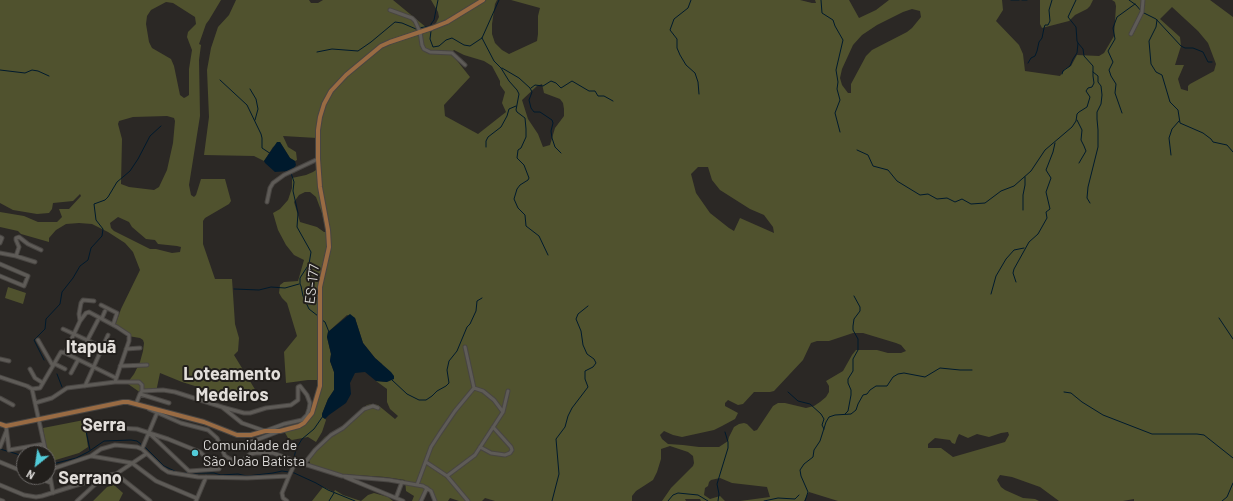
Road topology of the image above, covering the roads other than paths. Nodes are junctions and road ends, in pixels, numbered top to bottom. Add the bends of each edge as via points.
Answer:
1 (483, 0) edge
2 (1143, 0) edge
3 (390, 10) dead end
4 (420, 32) junction
5 (1132, 34) dead end
6 (465, 65) dead end
7 (318, 159) junction
8 (267, 202) dead end
9 (0, 237) edge
10 (0, 243) edge
11 (41, 250) dead end
12 (0, 253) edge
13 (16, 256) junction
14 (35, 262) dead end
15 (0, 264) edge
16 (0, 276) edge
17 (94, 301) dead end
18 (101, 305) dead end
19 (105, 311) dead end
20 (102, 318) junction
21 (98, 320) dead end
22 (80, 321) junction
23 (113, 325) junction
24 (63, 329) dead end
25 (74, 334) junction
26 (108, 334) dead end
27 (38, 340) dead end
28 (87, 341) junction
29 (102, 347) junction
30 (464, 347) dead end
31 (140, 348) dead end
32 (126, 349) junction
33 (65, 353) junction
34 (0, 359) edge
35 (78, 360) junction
36 (9, 362) dead end
37 (54, 365) junction
38 (147, 365) dead end
39 (120, 366) junction
40 (93, 368) junction
41 (30, 369) dead end
42 (65, 369) dead end
43 (71, 373) dead end
44 (0, 377) edge
45 (116, 378) junction
46 (115, 382) junction
47 (43, 383) junction
48 (85, 386) junction
49 (474, 388) junction
50 (32, 389) junction
51 (508, 391) dead end
52 (141, 392) junction
53 (0, 398) edge
54 (35, 403) junction
55 (169, 403) dead end
56 (136, 404) junction
57 (13, 405) dead end
58 (222, 407) junction
59 (378, 408) dead end
60 (156, 411) junction
61 (502, 412) junction
62 (38, 419) junction
63 (0, 424) edge
64 (493, 427) junction
65 (120, 428) dead end
66 (6, 429) junction
67 (265, 431) junction
68 (280, 431) junction
69 (149, 433) junction
70 (168, 439) junction
71 (44, 444) joint
72 (164, 446) junction
73 (0, 447) edge
74 (480, 447) junction
75 (221, 448) junction
76 (142, 449) junction
77 (146, 454) junction
78 (91, 456) junction
79 (296, 461) junction
80 (0, 462) edge
81 (426, 462) junction
82 (132, 463) junction
83 (304, 464) junction
84 (56, 465) edge
85 (16, 469) edge
86 (290, 473) junction
87 (116, 474) junction
88 (342, 476) junction
89 (447, 476) junction
90 (206, 477) junction
91 (101, 478) junction
92 (402, 482) junction
93 (0, 485) edge
94 (51, 485) edge
95 (417, 485) junction
96 (427, 488) junction
97 (53, 493) junction
98 (396, 498) junction
99 (0, 500) edge
100 (196, 500) edge
101 (3, 501) edge
102 (77, 501) edge
103 (150, 501) edge
104 (287, 501) edge
105 (403, 501) edge
106 (421, 501) edge
107 (435, 501) edge
108 (468, 501) edge

1 - 4 main road, ES-177 via 447,22
2 - 5 street via 1142,12
3 - 4 street via 412,18
4 - 6 street via 424,49 430,52 452,53
4 - 7 main road, ES-177 / ES-177 via 373,51 336,86 324,104 320,117
7 - 8 street via 271,184
7 - 68 main road, ES-177 / ES-177 via 329,247 320,287 320,386 308,420 299,426
9 - 10 street
11 - 13 street via 19,237 16,238
12 - 13 street
13 - 14 street
15 - 16 street via 28,276 24,286
17 - 22 street via 83,300
18 - 23 street via 118,313
19 - 20 street
20 - 22 street via 87,312
20 - 23 street
21 - 28 street
22 - 25 street
23 - 32 street via 129,336
24 - 25 street
25 - 28 street
25 - 33 street
26 - 29 street
27 - 37 street
28 - 29 street
29 - 40 street
30 - 49 street
31 - 32 street
32 - 39 street
33 - 35 street
33 - 37 street via 61,352
34 - 36 street
35 - 40 street
35 - 43 street
37 - 42 street
37 - 47 street
38 - 39 street
39 - 45 street
40 - 45 street
40 - 48 street
41 - 47 street via 35,378
44 - 50 street
45 - 46 street
46 - 48 street
46 - 52 street via 139,382 142,385
47 - 50 street via 40,388
48 - 54 street via 67,388 52,398
49 - 61 street via 483,391 494,400
49 - 81 street via 440,433 431,447
50 - 54 street
51 - 61 street
52 - 55 street
52 - 56 street
52 - 58 street via 175,392
53 - 57 street
54 - 62 street
56 - 60 main road, ES-177
56 - 62 main road, ES-177 via 117,403
58 - 67 street via 242,423
58 - 67 street via 250,413 291,405 298,400 300,386 310,403 307,415 302,420
59 - 83 street via 373,406 364,409 331,435
60 - 67 main road, ES-177 via 213,425 237,435
60 - 69 street
60 - 75 street via 181,423 208,430 217,438
61 - 64 street
62 - 66 main road, ES-177
62 - 71 street
63 - 66 main road
64 - 74 street
64 - 74 street via 512,450 505,455 491,453
65 - 69 street via 137,428
66 - 71 street via 9,450
66 - 73 street
67 - 68 main road, ES-177 / ES-177
68 - 75 street via 240,446
69 - 70 street
69 - 72 street
69 - 76 street
70 - 72 street
70 - 72 street via 200,452 219,469 189,471
74 - 89 street via 475,455
75 - 79 street via 229,459 235,462 241,462 250,454 267,452
76 - 77 street
76 - 78 street via 115,445 101,449
77 - 82 street
77 - 90 street via 162,468 173,473
78 - 82 street
78 - 84 street
79 - 83 street
79 - 86 street
80 - 85 street
81 - 89 street
81 - 95 street
82 - 87 street
82 - 100 street via 156,481
83 - 88 street
86 - 90 street via 247,478
86 - 104 street via 282,493
87 - 91 street
87 - 103 street
88 - 92 street
88 - 98 street
89 - 108 street
90 - 100 street
91 - 97 street
91 - 102 street
92 - 95 street
92 - 98 street
93 - 97 street via 36,497
94 - 97 street
95 - 96 street
96 - 106 street
96 - 107 street
98 - 105 street
99 - 101 street

